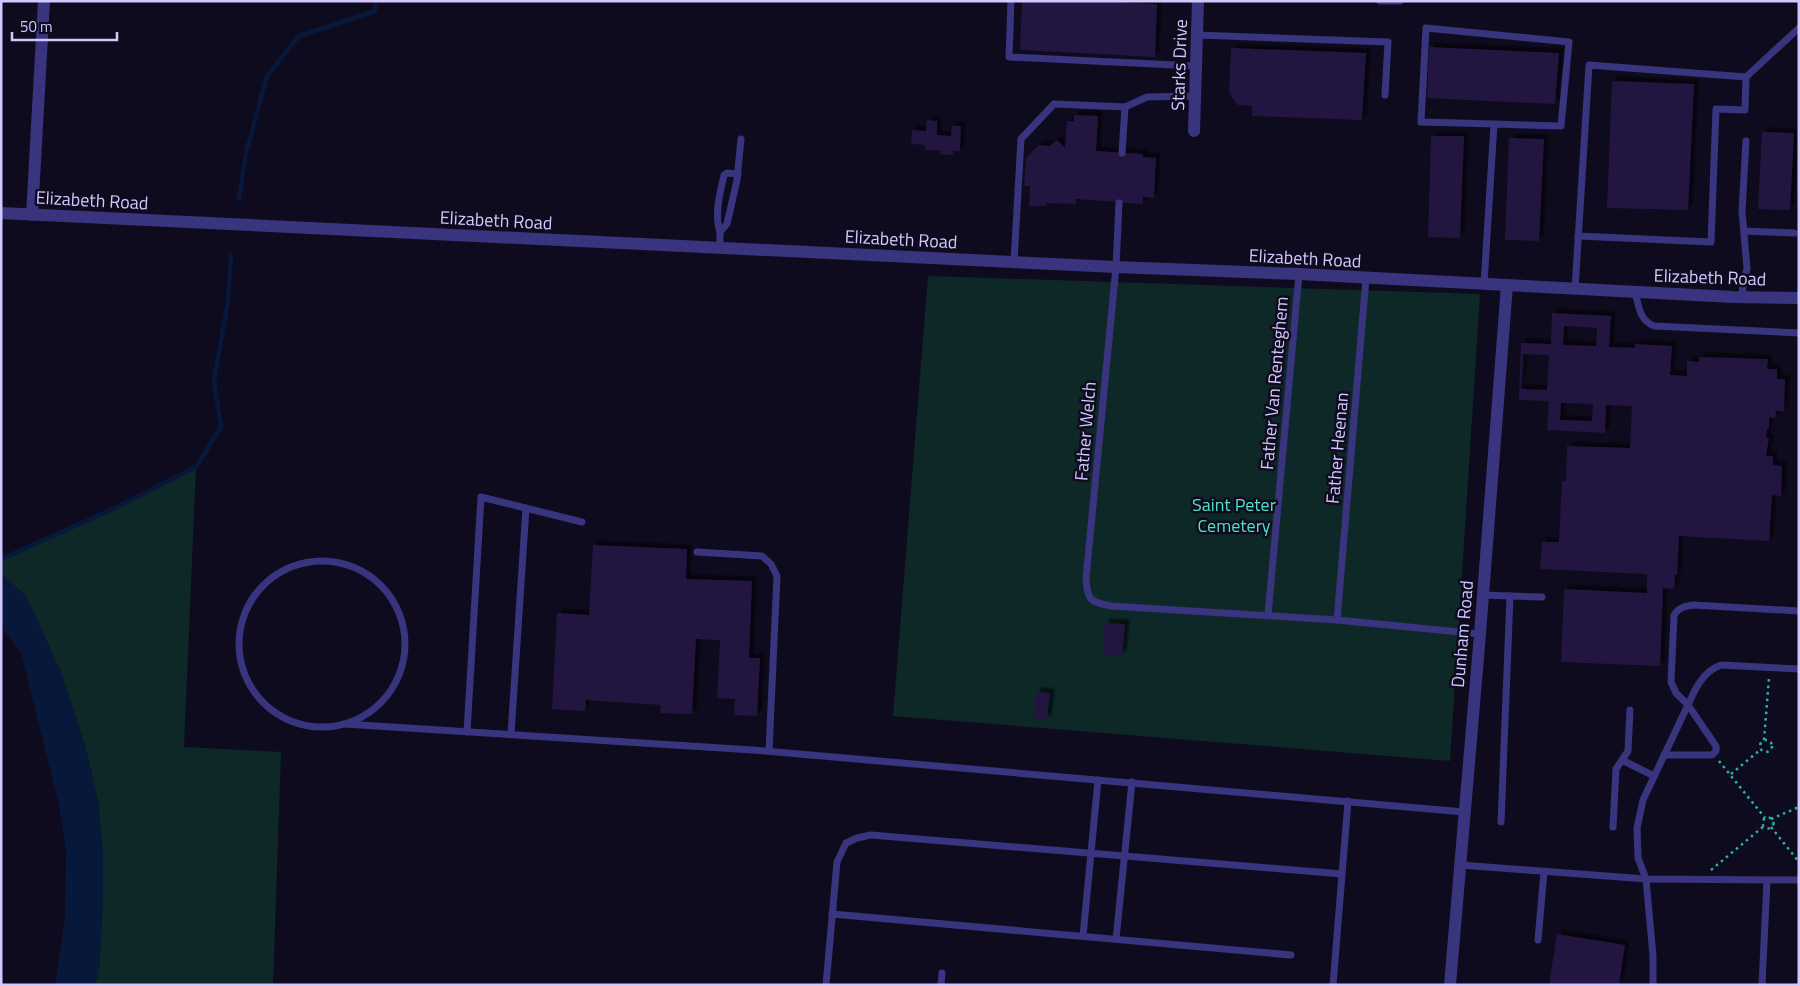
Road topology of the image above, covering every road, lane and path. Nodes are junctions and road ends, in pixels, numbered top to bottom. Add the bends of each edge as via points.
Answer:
1 (44, 1) edge
2 (1010, 1) edge
3 (1198, 1) edge
4 (1380, 1) edge
5 (1400, 1) edge
6 (1799, 28) edge
7 (1197, 35) junction
8 (1195, 66) junction
9 (1746, 77) junction
10 (1385, 95) dead end
11 (1195, 96) junction
12 (1125, 107) junction
13 (1494, 124) junction
14 (1194, 131) dead end
15 (741, 139) dead end
16 (1746, 141) dead end
17 (1122, 153) dead end
18 (738, 174) junction
19 (1119, 202) dead end
20 (1, 213) edge
21 (32, 215) junction
22 (1744, 231) junction
23 (720, 232) junction
24 (1794, 233) dead end
25 (1578, 236) junction
26 (720, 248) junction
27 (1014, 262) junction
28 (1116, 267) junction
29 (1299, 274) junction
30 (1366, 278) junction
31 (1484, 284) junction
32 (1507, 285) junction
33 (1576, 289) junction
34 (1635, 292) junction
35 (1741, 297) junction
36 (1799, 298) edge
37 (1799, 333) edge
38 (526, 508) junction
39 (582, 522) dead end
40 (697, 552) dead end
41 (1483, 595) junction
42 (1510, 596) junction
43 (1542, 598) dead end
44 (1799, 610) edge
45 (1268, 615) junction
46 (1337, 620) junction
47 (1480, 634) junction
48 (1799, 669) edge
49 (1769, 678) dead end
50 (1688, 705) junction
51 (1630, 710) dead end
52 (344, 724) junction
53 (467, 732) junction
54 (511, 734) junction
55 (1764, 740) junction
56 (1760, 750) junction
57 (769, 751) junction
58 (1714, 754) junction
59 (1664, 755) junction
60 (1622, 760) junction
61 (1730, 775) junction
62 (1654, 776) junction
63 (1098, 780) junction
64 (1132, 782) junction
65 (1348, 801) junction
66 (1799, 807) edge
67 (1464, 812) junction
68 (1765, 818) junction
69 (1771, 818) junction
70 (1501, 822) dead end
71 (1764, 826) junction
72 (1771, 827) junction
73 (1613, 828) dead end
74 (1091, 854) junction
75 (1125, 856) junction
76 (1799, 862) edge
77 (1460, 865) junction
78 (1544, 872) junction
79 (1342, 874) junction
80 (1646, 879) junction
81 (1699, 879) junction
82 (1766, 880) junction
83 (1799, 880) edge
84 (832, 914) junction
85 (1083, 936) junction
86 (1116, 939) junction
87 (1538, 940) dead end
88 (1291, 955) dead end
89 (942, 973) dead end
90 (826, 985) edge
91 (941, 985) edge
92 (1333, 985) edge
93 (1450, 985) edge
94 (1653, 985) edge
95 (1762, 985) edge

1 - 21 street
2 - 8 lane via 1009,57
3 - 7 street, Starks Drive
4 - 5 lane
6 - 9 lane
7 - 8 street, Starks Drive
7 - 10 lane via 1388,42
8 - 11 street, Starks Drive
9 - 25 lane via 1745,110 1716,109 1711,242
9 - 25 lane via 1589,65
11 - 12 lane via 1147,97
11 - 14 street, Starks Drive
12 - 17 lane
12 - 27 lane via 1054,104 1021,139
13 - 13 lane via 1561,126 1569,42 1426,28 1421,122
13 - 31 lane
15 - 18 lane
16 - 22 lane
18 - 23 lane via 727,224
18 - 23 lane via 724,175 719,201
19 - 28 lane, Father Welch
20 - 21 street, Elizabeth Road
21 - 26 street, Elizabeth Road
22 - 24 lane
22 - 35 lane via 1747,268
23 - 26 lane
25 - 33 lane
26 - 27 street, Elizabeth Road
27 - 28 street, Elizabeth Road
28 - 29 street, Elizabeth Road
28 - 45 lane, Father Welch via 1086,592 1096,602 1111,606
29 - 30 street, Elizabeth Road
29 - 45 lane, Father Van Renteghem
30 - 31 street, Elizabeth Road
30 - 46 lane, Father Heenan
31 - 32 street, Elizabeth Road
32 - 33 street, Elizabeth Road
32 - 41 street, Dunham Road
33 - 34 street, Elizabeth Road
34 - 35 street, Elizabeth Road
34 - 37 lane via 1642,316 1654,326
35 - 36 street, Elizabeth Road
38 - 39 lane
38 - 53 lane via 481,497
38 - 54 lane
40 - 57 lane via 762,556 772,564 778,576
41 - 42 lane
41 - 47 street, Dunham Road
42 - 43 lane
42 - 70 lane
44 - 50 lane via 1694,605 1677,610 1674,615 1671,682 1676,693
45 - 46 lane
46 - 47 lane
47 - 67 street, Dunham Road
48 - 50 lane via 1721,665 1711,668
49 - 55 path
50 - 58 lane via 1716,746
50 - 59 lane
51 - 60 lane via 1628,751
52 - 52 lane via 326,728 298,725 273,712 253,692 241,666 238,638 245,612 259,590 279,572 304,563 331,561 356,568 378,583 395,604 404,629 404,657 395,684 378,707 354,722
52 - 53 lane
53 - 54 lane
54 - 57 lane
55 - 56 path
55 - 56 path via 1770,742 1771,750 1766,753
56 - 61 path
57 - 63 lane
58 - 59 lane
58 - 61 path
59 - 62 lane
60 - 62 lane
60 - 73 lane via 1616,769
61 - 68 path
62 - 80 lane via 1643,800 1637,828 1638,858
63 - 64 lane
63 - 74 lane
64 - 65 lane
64 - 75 lane
65 - 67 lane
65 - 79 lane
66 - 69 path
67 - 77 street, Dunham Road
68 - 69 path
68 - 71 path
69 - 72 path
71 - 72 path
71 - 81 path
72 - 76 path
74 - 75 lane
74 - 84 lane via 871,835 857,838 846,843 837,862
74 - 85 lane
75 - 79 lane
75 - 86 lane
77 - 78 lane
77 - 93 street, Dunham Road
78 - 80 lane
78 - 87 lane
79 - 92 lane
80 - 81 lane
80 - 94 lane
81 - 82 lane
82 - 83 lane
82 - 95 lane
84 - 85 lane
84 - 90 lane
85 - 86 lane
86 - 88 lane
89 - 91 lane

